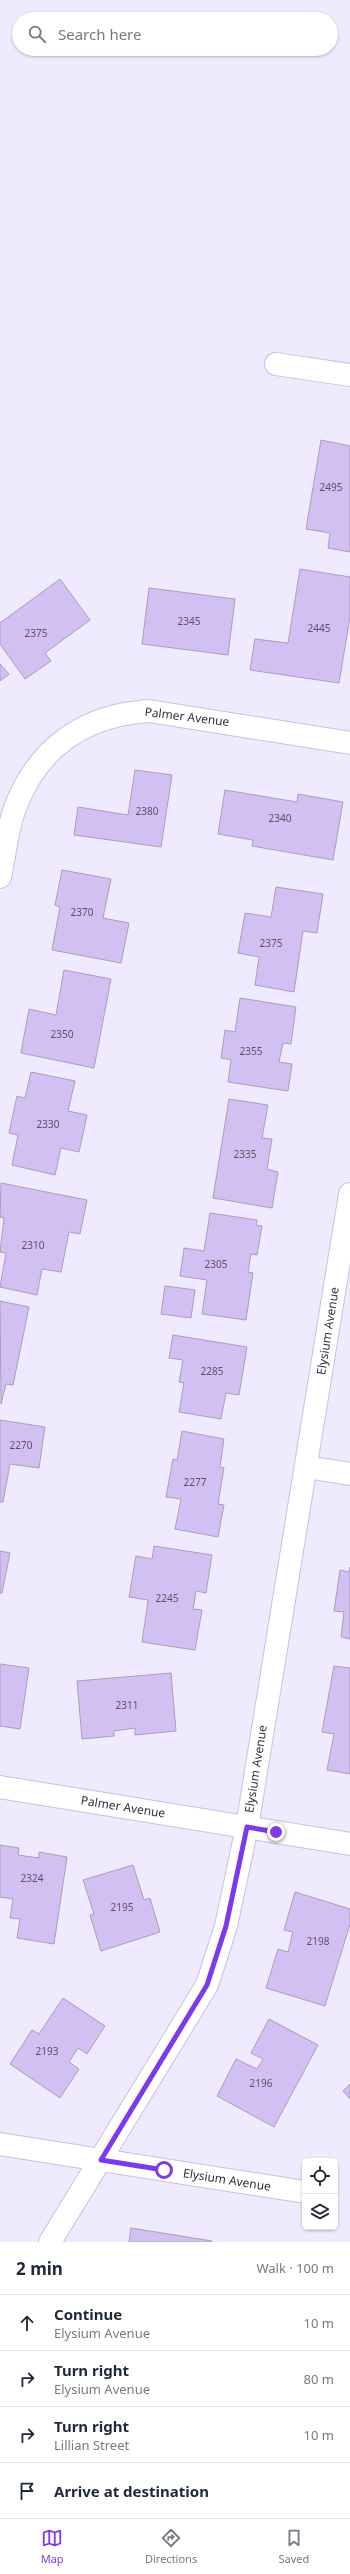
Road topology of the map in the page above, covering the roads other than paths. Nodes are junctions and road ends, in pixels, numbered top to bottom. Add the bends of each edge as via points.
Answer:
1 (276, 364) dead end
2 (350, 375) edge
3 (350, 743) edge
4 (0, 877) edge
5 (350, 1194) edge
6 (306, 1467) junction
7 (350, 1474) edge
8 (0, 1787) edge
9 (247, 1827) junction
10 (350, 1844) edge
11 (0, 2144) edge
12 (101, 2160) junction
13 (302, 2192) edge
14 (50, 2242) edge

1 - 2 street
3 - 4 street, Palmer Avenue via 149,711 122,712 96,721 72,733 46,756 27,784 16,808
5 - 6 street, Elysium Avenue
6 - 7 street
6 - 9 street, Elysium Avenue
8 - 9 street, Palmer Avenue
9 - 10 street, Palmer Avenue
9 - 12 street, Elysium Avenue via 226,1926 207,1985
11 - 12 street, Elysium Avenue
12 - 13 street, Elysium Avenue
12 - 14 street, Elysium Avenue

